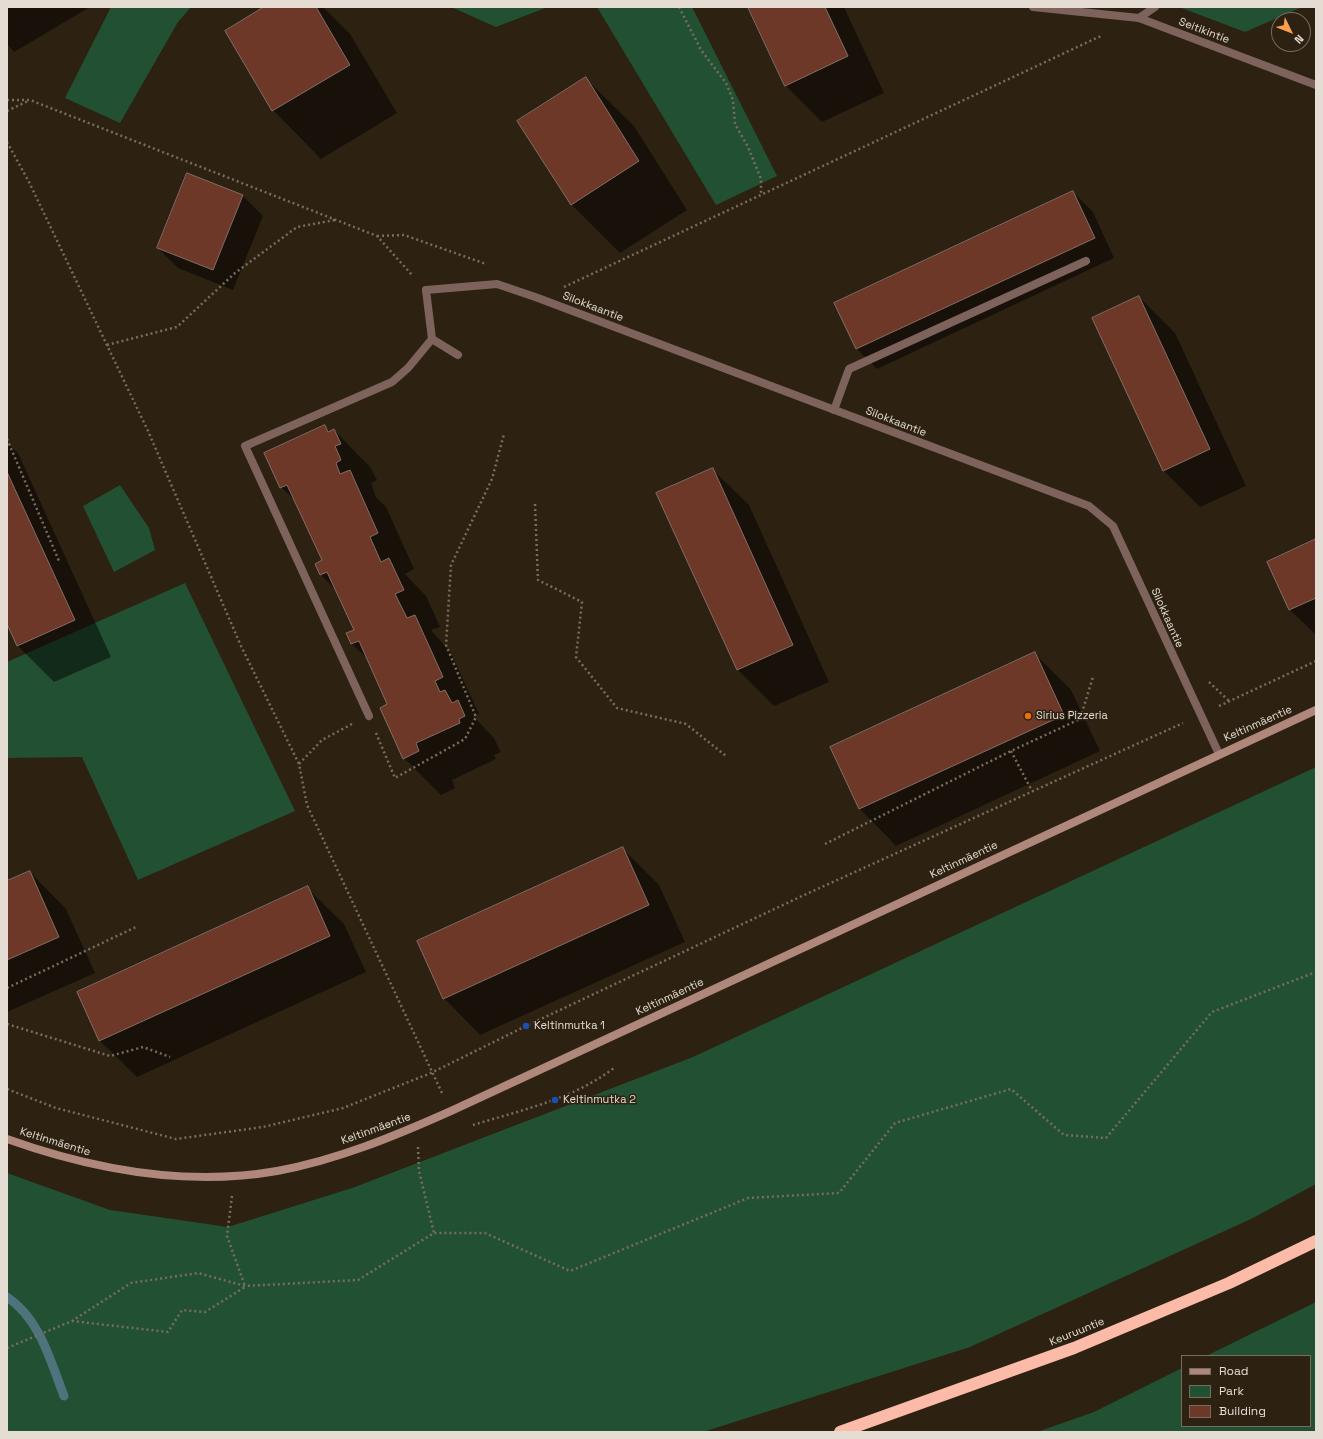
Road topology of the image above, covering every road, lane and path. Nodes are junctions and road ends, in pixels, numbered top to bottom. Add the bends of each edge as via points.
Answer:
1 (679, 7) edge
2 (1033, 7) edge
3 (1155, 7) edge
4 (1139, 18) junction
5 (1316, 85) edge
6 (7, 100) edge
7 (30, 100) junction
8 (7, 111) edge
9 (7, 142) edge
10 (761, 194) junction
11 (336, 220) junction
12 (1086, 261) dead end
13 (426, 290) junction
14 (538, 298) junction
15 (432, 339) junction
16 (107, 345) junction
17 (458, 356) dead end
18 (834, 410) junction
19 (504, 434) dead end
20 (7, 439) edge
21 (535, 504) dead end
22 (59, 561) dead end
23 (1316, 661) edge
24 (1093, 677) dead end
25 (1316, 710) edge
26 (1201, 714) junction
27 (369, 716) junction
28 (1011, 751) junction
29 (1219, 754) junction
30 (726, 756) dead end
31 (299, 764) junction
32 (1032, 791) junction
33 (825, 844) dead end
34 (136, 927) dead end
35 (1316, 972) edge
36 (7, 988) edge
37 (7, 1024) edge
38 (170, 1057) dead end
39 (614, 1068) dead end
40 (432, 1073) junction
41 (7, 1089) edge
42 (417, 1126) junction
43 (466, 1127) dead end
44 (7, 1139) edge
45 (234, 1176) junction
46 (434, 1233) junction
47 (1316, 1241) edge
48 (245, 1286) junction
49 (72, 1321) junction
50 (7, 1348) edge
51 (840, 1432) edge

1 - 10 path via 701,50 726,83 733,100 735,124 761,179
2 - 4 street, Seitikintie
3 - 4 street
4 - 5 street, Seitikintie
4 - 10 path
6 - 7 path
7 - 8 path
7 - 11 path
9 - 16 path via 29,182
10 - 14 path
11 - 13 path via 377,236
11 - 16 path via 297,227 234,273 177,327
12 - 18 street via 849,369
13 - 14 street, Silokkaantie via 497,284
13 - 15 street
14 - 18 street, Silokkaantie
15 - 17 street
15 - 27 street via 408,368 392,382 245,446
16 - 31 path via 148,431 241,646
18 - 26 street, Silokkaantie via 1089,506 1113,526
19 - 27 path via 492,479 451,565 446,645 476,717 465,739 395,778
20 - 22 path
21 - 30 path via 538,580 582,602 576,657 617,708 686,724
23 - 26 path
24 - 28 path via 1080,719
25 - 29 main road, Keltinmäentie
26 - 29 street, Silokkaantie
26 - 32 path
27 - 31 path via 322,740
28 - 32 path
28 - 33 path
29 - 42 main road, Keltinmäentie
31 - 40 path via 307,805
32 - 40 path via 526,1026
34 - 36 path
35 - 46 path via 1212,1012 1106,1138 1064,1136 1011,1089 895,1123 839,1193 748,1198 570,1271 486,1233
37 - 38 path via 110,1056 143,1047
39 - 43 path via 596,1082 555,1100
40 - 41 path via 343,1108 263,1127 176,1139 56,1108
42 - 45 main road, Keltinmäentie via 319,1160 278,1171
42 - 46 path via 419,1171
44 - 45 main road, Keltinmäentie via 56,1156 111,1169 172,1177
45 - 48 path via 228,1236
46 - 48 path via 358,1280
47 - 51 highway, Keuruuntie via 1229,1283 1074,1348
48 - 49 path via 198,1273 131,1283
48 - 49 path via 204,1312 182,1310 168,1332
49 - 50 path

